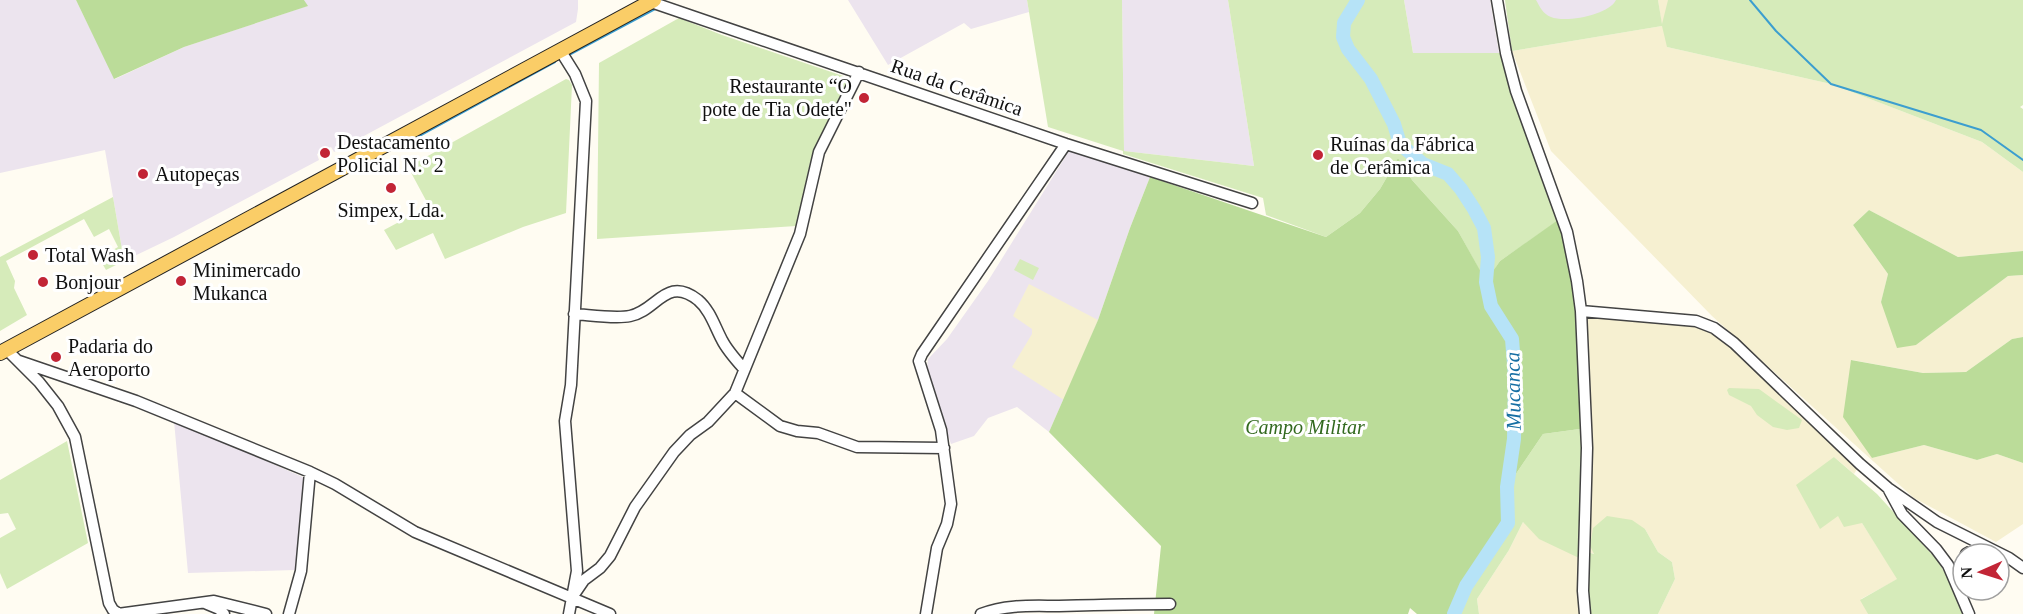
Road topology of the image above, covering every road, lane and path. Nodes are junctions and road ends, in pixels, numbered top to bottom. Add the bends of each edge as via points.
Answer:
1 (1497, 0) edge
2 (652, 1) edge
3 (560, 50) junction
4 (858, 72) junction
5 (1066, 144) junction
6 (1252, 203) dead end
7 (1581, 311) junction
8 (574, 314) junction
9 (3, 351) edge
10 (19, 361) junction
11 (744, 369) junction
12 (735, 393) junction
13 (944, 448) junction
14 (1860, 464) junction
15 (310, 472) junction
16 (1854, 474) dead end
17 (1888, 488) junction
18 (1978, 542) edge
19 (1951, 563) edge
20 (1948, 565) junction
21 (571, 599) junction
22 (201, 602) junction
23 (1170, 604) dead end
24 (1104, 609) edge
25 (119, 614) edge
26 (224, 614) edge
27 (266, 614) edge
28 (289, 614) edge
29 (570, 614) edge
30 (610, 614) edge
31 (926, 614) edge
32 (981, 614) edge
33 (1585, 614) edge
34 (1969, 614) edge

1 - 7 street via 1516,91 1568,232
2 - 3 main road
2 - 4 street, Rua da Cerâmica
3 - 8 street via 586,101
3 - 9 main road
4 - 5 street, Rua da Cerâmica
4 - 11 street via 819,152 800,234
5 - 6 street, Rua da Cerâmica
5 - 13 street via 919,361
7 - 14 street via 1696,321 1714,328
7 - 33 street via 1587,448
8 - 11 street via 628,316 647,310 669,292 683,293 699,301
8 - 21 street via 565,421 577,571
9 - 10 street
10 - 15 street via 136,401
10 - 25 street via 58,406 75,437 109,603
11 - 12 street
12 - 13 street via 780,426 818,433 856,447
12 - 21 street via 674,452 635,507 610,556 584,580
13 - 31 street via 951,504 937,548
14 - 16 street
14 - 17 street
15 - 21 street via 415,532
15 - 28 street via 301,571
17 - 18 street via 1937,522
17 - 20 street via 1902,514
19 - 20 street
20 - 34 street
21 - 29 street
21 - 30 street
22 - 25 street
22 - 26 street
22 - 27 street via 225,603
23 - 24 street
24 - 32 street via 1030,605

